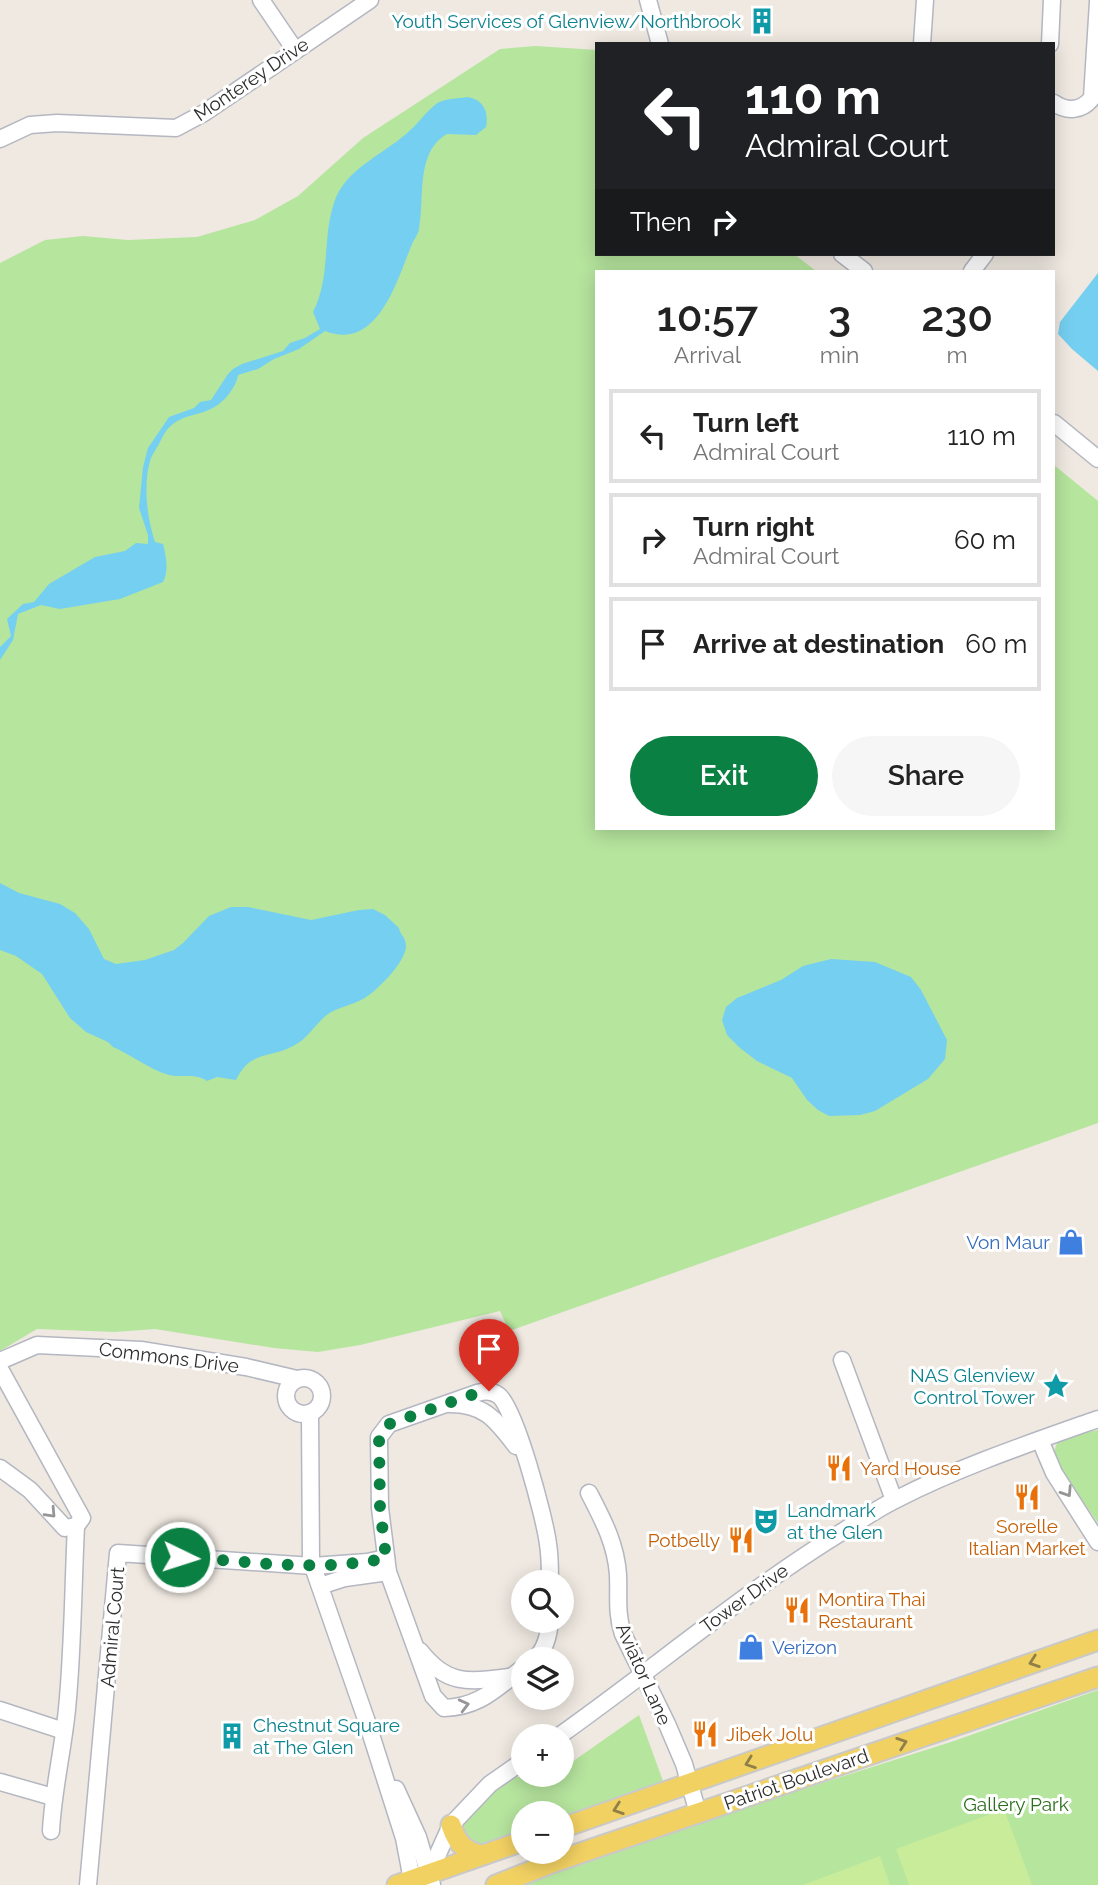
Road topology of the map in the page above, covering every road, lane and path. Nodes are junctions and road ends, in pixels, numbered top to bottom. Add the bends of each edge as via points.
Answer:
1 (261, 0) edge
2 (370, 0) edge
3 (648, 0) edge
4 (925, 0) edge
5 (1052, 0) edge
6 (1098, 2) edge
7 (659, 42) edge
8 (922, 42) edge
9 (1050, 42) edge
10 (295, 50) junction
11 (1055, 104) edge
12 (0, 139) edge
13 (845, 256) edge
14 (983, 256) edge
15 (863, 270) edge
16 (973, 270) edge
17 (1055, 425) edge
18 (1098, 459) edge
19 (842, 1360) dead end
20 (0, 1361) edge
21 (0, 1369) edge
22 (297, 1379) junction
23 (310, 1413) junction
24 (1098, 1419) edge
25 (1040, 1440) junction
26 (0, 1468) edge
27 (589, 1493) dead end
28 (894, 1500) junction
29 (76, 1526) junction
30 (1098, 1541) edge
31 (387, 1565) junction
32 (313, 1566) junction
33 (550, 1570) edge
34 (320, 1586) junction
35 (1098, 1640) edge
36 (414, 1643) junction
37 (511, 1674) edge
38 (643, 1676) junction
39 (511, 1677) edge
40 (1098, 1677) edge
41 (0, 1710) edge
42 (574, 1725) edge
43 (64, 1731) junction
44 (511, 1769) edge
45 (0, 1782) edge
46 (690, 1784) junction
47 (53, 1797) junction
48 (698, 1813) junction
49 (574, 1824) edge
50 (451, 1825) junction
51 (51, 1831) dead end
52 (511, 1845) edge
53 (483, 1855) junction
54 (418, 1882) edge
55 (88, 1885) edge
56 (496, 1885) edge

1 - 10 street
2 - 10 street, Monterey Drive
3 - 7 street
4 - 8 street
5 - 9 street
6 - 11 street via 1092,98 1073,110
10 - 12 street, Monterey Drive via 176,128 57,123 30,125
13 - 15 street
14 - 16 street
17 - 18 street
19 - 28 street
20 - 22 street, Commons Drive via 37,1345 141,1350
21 - 29 street via 82,1518
22 - 23 street via 286,1393 288,1405 298,1413
22 - 23 street via 314,1381 321,1390 321,1401
23 - 32 street
24 - 25 street, Tower Drive
25 - 28 street, Tower Drive
25 -> 30 street
26 -> 29 street via 30,1490 65,1528
27 - 38 street, Aviator Lane via 615,1551 618,1619
28 - 38 street, Tower Drive via 797,1559
29 - 43 street
31 - 32 street, Admiral Court
31 - 33 street via 379,1437 389,1424 444,1404 463,1404 492,1415 524,1455 541,1508
31 - 34 street
31 - 36 street
32 - 34 street
32 - 55 street, Admiral Court via 118,1553
34 - 54 street
35 -> 46 main road, Patriot Boulevard
36 - 37 street via 449,1677 472,1682
36 -> 39 street via 433,1696 444,1708 464,1707
38 - 42 street, Tower Drive
38 - 46 street, Aviator Lane
48 -> 40 main road, Patriot Boulevard
41 - 43 street
43 - 47 street
44 - 50 street via 490,1784
45 - 47 street
46 - 48 street, Aviator Lane
46 -> 49 main road, Patriot Boulevard
47 - 51 street
48 - 56 main road, Patriot Boulevard
50 - 53 main road via 461,1846
50 - 54 street
52 - 53 main road
53 - 54 main road

